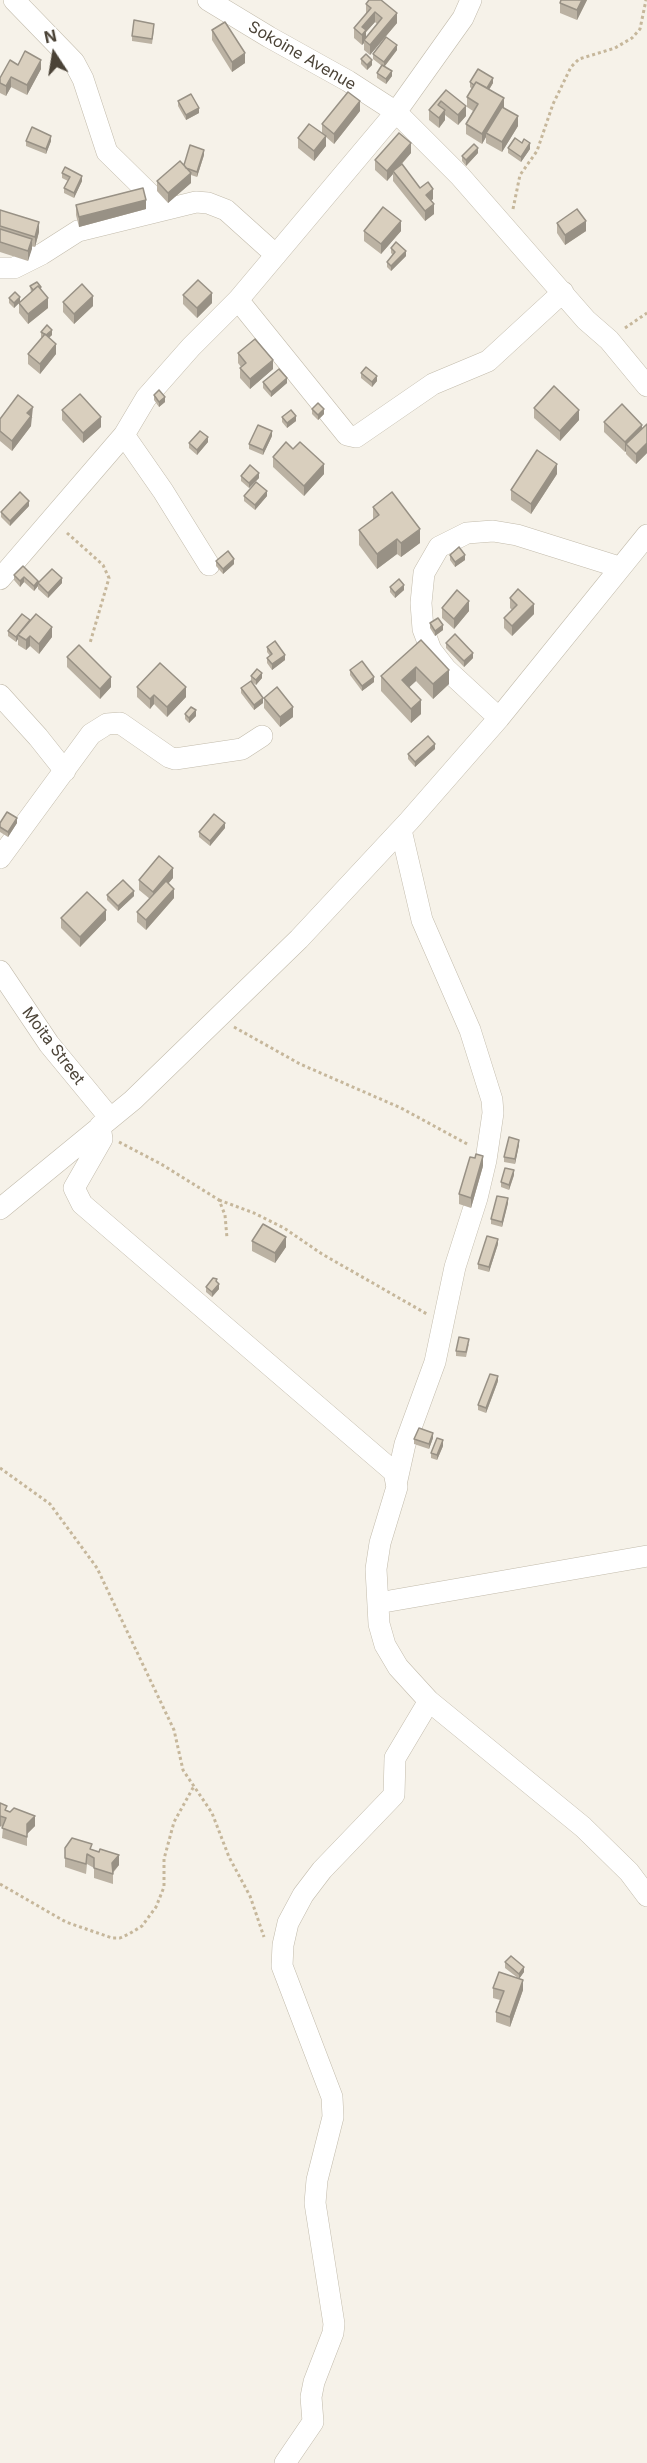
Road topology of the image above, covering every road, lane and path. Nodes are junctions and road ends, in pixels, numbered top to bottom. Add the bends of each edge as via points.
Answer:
1 (14, 0) edge
2 (208, 0) edge
3 (471, 0) edge
4 (646, 0) edge
5 (396, 112) junction
6 (164, 208) junction
7 (508, 229) junction
8 (276, 255) junction
9 (0, 268) edge
10 (563, 292) junction
11 (238, 300) junction
12 (647, 312) edge
13 (609, 340) junction
14 (647, 386) edge
15 (123, 435) junction
16 (52, 520) junction
17 (647, 535) edge
18 (208, 565) dead end
19 (619, 567) junction
20 (0, 579) edge
21 (90, 643) dead end
22 (0, 695) edge
23 (499, 718) junction
24 (262, 736) dead end
25 (65, 771) junction
26 (401, 830) junction
27 (0, 858) edge
28 (0, 971) edge
29 (216, 1017) junction
30 (104, 1125) junction
31 (487, 1154) junction
32 (219, 1200) junction
33 (0, 1209) edge
34 (227, 1238) dead end
35 (443, 1323) junction
36 (0, 1468) edge
37 (396, 1480) junction
38 (647, 1556) edge
39 (378, 1603) junction
40 (429, 1701) junction
41 (194, 1786) junction
42 (0, 1884) edge
43 (647, 1896) edge
44 (282, 1966) junction
45 (285, 2463) edge

1 - 6 street via 74,62 107,152
2 - 5 street, Sokoine Avenue
3 - 5 street via 463,18
4 - 7 path via 640,29 632,38 615,48 579,59 571,67 537,151 520,175
5 - 7 street, Sokoine Avenue
5 - 8 street
6 - 8 street via 196,202 218,206
6 - 9 street via 78,231 14,268
7 - 10 street, Sokoine Avenue
8 - 11 street
10 - 11 street via 488,361 433,384 356,437 347,435
10 - 13 street, Sokoine Avenue
11 - 15 street via 146,398
12 - 13 path
13 - 14 street, Sokoine Avenue
15 - 16 street
15 - 18 street
16 - 20 street
16 - 21 path via 107,570 109,578
17 - 19 street
19 - 23 street
19 - 23 street via 494,531 457,536 439,547 424,573 423,629 446,669
22 - 25 street
23 - 26 street
24 - 25 street via 242,749 175,759 114,722 92,734
25 - 27 street
26 - 29 street via 299,939
26 - 31 street via 423,920 470,1030 492,1100
28 - 30 street, Moita Street
29 - 30 street
29 - 31 path via 300,1064 401,1108
30 - 32 path
30 - 33 street
30 - 37 street via 98,1149 74,1188 82,1204 394,1472
31 - 35 street
32 - 34 path
32 - 35 path via 284,1228
35 - 37 street via 435,1362
36 - 41 path via 50,1504 97,1568 174,1730 183,1770
37 - 39 street via 377,1560
38 - 39 street
39 - 40 street via 385,1645 398,1667
40 - 43 street via 583,1827 629,1872
40 - 44 street via 395,1758 394,1795 322,1869 303,1895 288,1923
41 - 42 path via 174,1822 164,1859 164,1887 156,1907 142,1926 129,1934 112,1938 66,1922
41 - 44 path via 212,1813 250,1896 261,1933
44 - 45 street via 332,2097 333,2117 315,2203 333,2333 314,2382 313,2422

